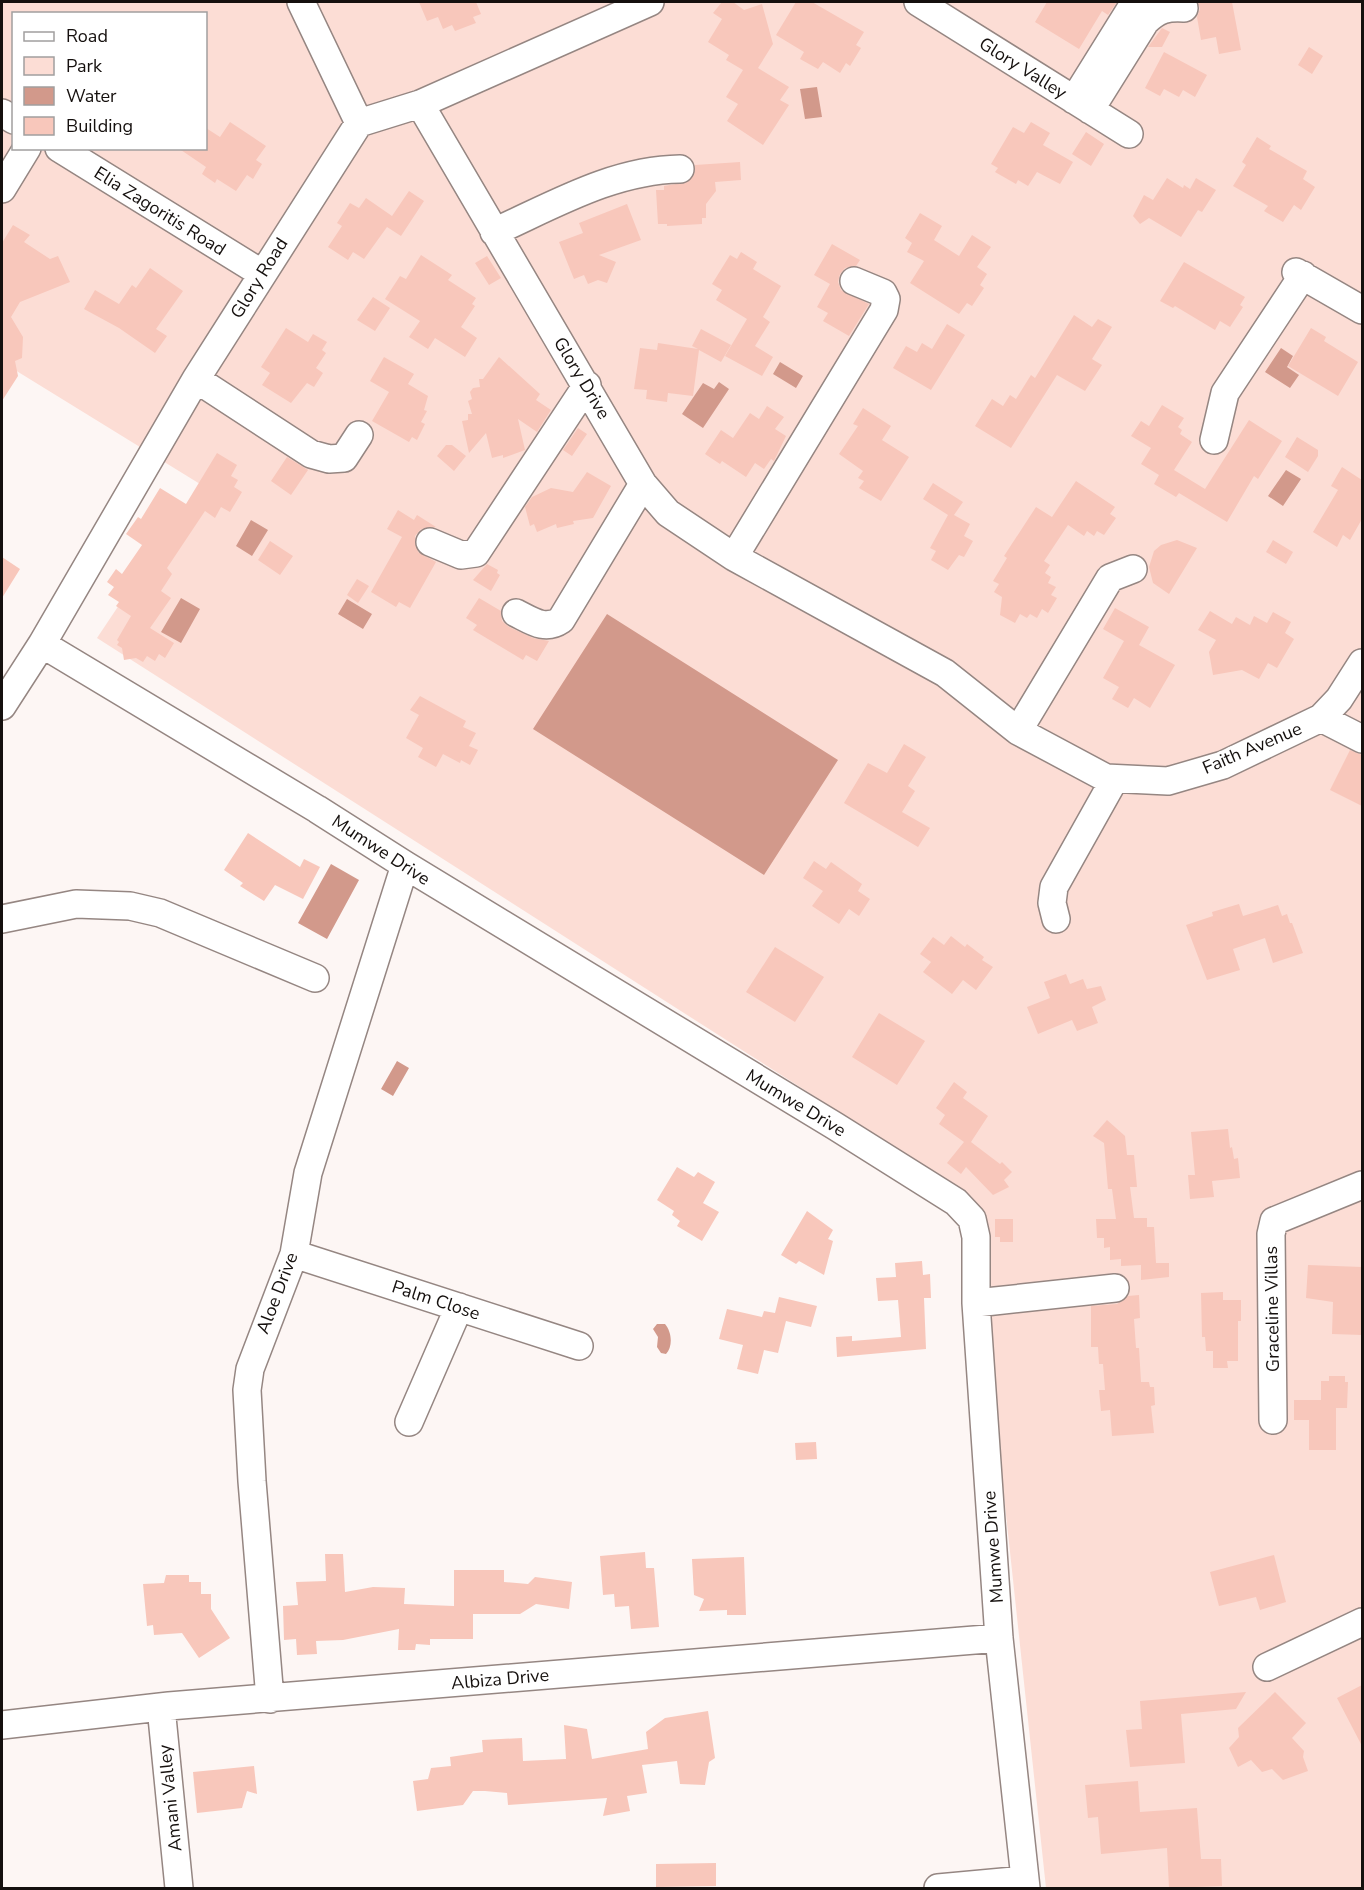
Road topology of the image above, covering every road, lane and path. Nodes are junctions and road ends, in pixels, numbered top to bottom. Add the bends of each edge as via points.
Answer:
1 (301, 2) edge
2 (650, 2) edge
3 (918, 2) edge
4 (1134, 2) edge
5 (1185, 8) dead end
6 (420, 104) junction
7 (1082, 105) junction
8 (359, 123) junction
9 (1129, 134) dead end
10 (26, 150) edge
11 (63, 150) edge
12 (680, 169) dead end
13 (2, 189) edge
14 (494, 232) junction
15 (261, 273) junction
16 (854, 281) dead end
17 (1362, 310) edge
18 (196, 379) junction
19 (587, 385) junction
20 (359, 435) dead end
21 (1214, 440) dead end
22 (643, 484) junction
23 (430, 542) dead end
24 (734, 557) junction
25 (1133, 569) dead end
26 (516, 613) dead end
27 (42, 644) junction
28 (1362, 663) edge
29 (2, 706) edge
30 (1321, 718) junction
31 (1017, 731) junction
32 (1362, 739) edge
33 (1114, 780) junction
34 (405, 865) junction
35 (2, 919) edge
36 (1056, 919) dead end
37 (315, 978) dead end
38 (1362, 1185) edge
39 (294, 1254) junction
40 (1115, 1288) dead end
41 (976, 1303) junction
42 (459, 1307) junction
43 (579, 1346) dead end
44 (1273, 1420) dead end
45 (409, 1422) dead end
46 (1362, 1622) edge
47 (999, 1638) junction
48 (1267, 1667) dead end
49 (270, 1699) junction
50 (161, 1707) junction
51 (2, 1725) edge
52 (1025, 1884) edge
53 (179, 1888) edge
54 (938, 1888) edge

1 - 8 street
2 - 6 street
3 - 7 street, Glory Valley
4 - 7 street
5 - 7 street via 1155,12
6 - 8 street
6 - 14 street, Glory Drive
7 - 9 street, Glory Valley
8 - 15 street, Glory Road
10 - 13 street
11 - 15 street, Elia Zagoritis Road
12 - 14 street via 617,177
14 - 19 street, Glory Drive
15 - 18 street, Glory Road
16 - 24 street via 883,293 884,309
17 - 21 street via 1300,273 1225,393
18 - 20 street via 311,454 344,458
18 - 27 street, Glory Road
19 - 22 street, Glory Drive
19 - 23 street via 476,553 461,555
22 - 24 street, Glory Drive via 668,513
22 - 26 street via 561,620 540,626
24 - 31 street, Glory Drive via 945,673
25 - 31 street via 1110,578
27 - 29 street, Glory Road
27 - 34 street, Mumwe Drive
28 - 30 street, Faith Avenue via 1339,699
30 - 32 street
30 - 33 street, Faith Avenue via 1222,765 1168,781
31 - 33 street, Faith Avenue
33 - 36 street via 1054,887
34 - 39 street, Aloe Drive via 308,1173
34 - 41 street, Mumwe Drive via 956,1202 972,1219 976,1237
35 - 37 street via 76,904 130,906 160,914
38 - 44 street, Graceline Villas via 1274,1221
39 - 42 street, Palm Close
39 - 49 street, Aloe Drive via 257,1344 247,1390
40 - 41 street
41 - 47 street, Mumwe Drive
42 - 43 street, Palm Close
42 - 45 street
46 - 48 street
47 - 49 street, Albiza Drive
47 - 52 street, Mumwe Drive
49 - 50 street, Albiza Drive
50 - 51 street, Albiza Drive
50 - 53 street, Amani Valley
52 - 54 street

